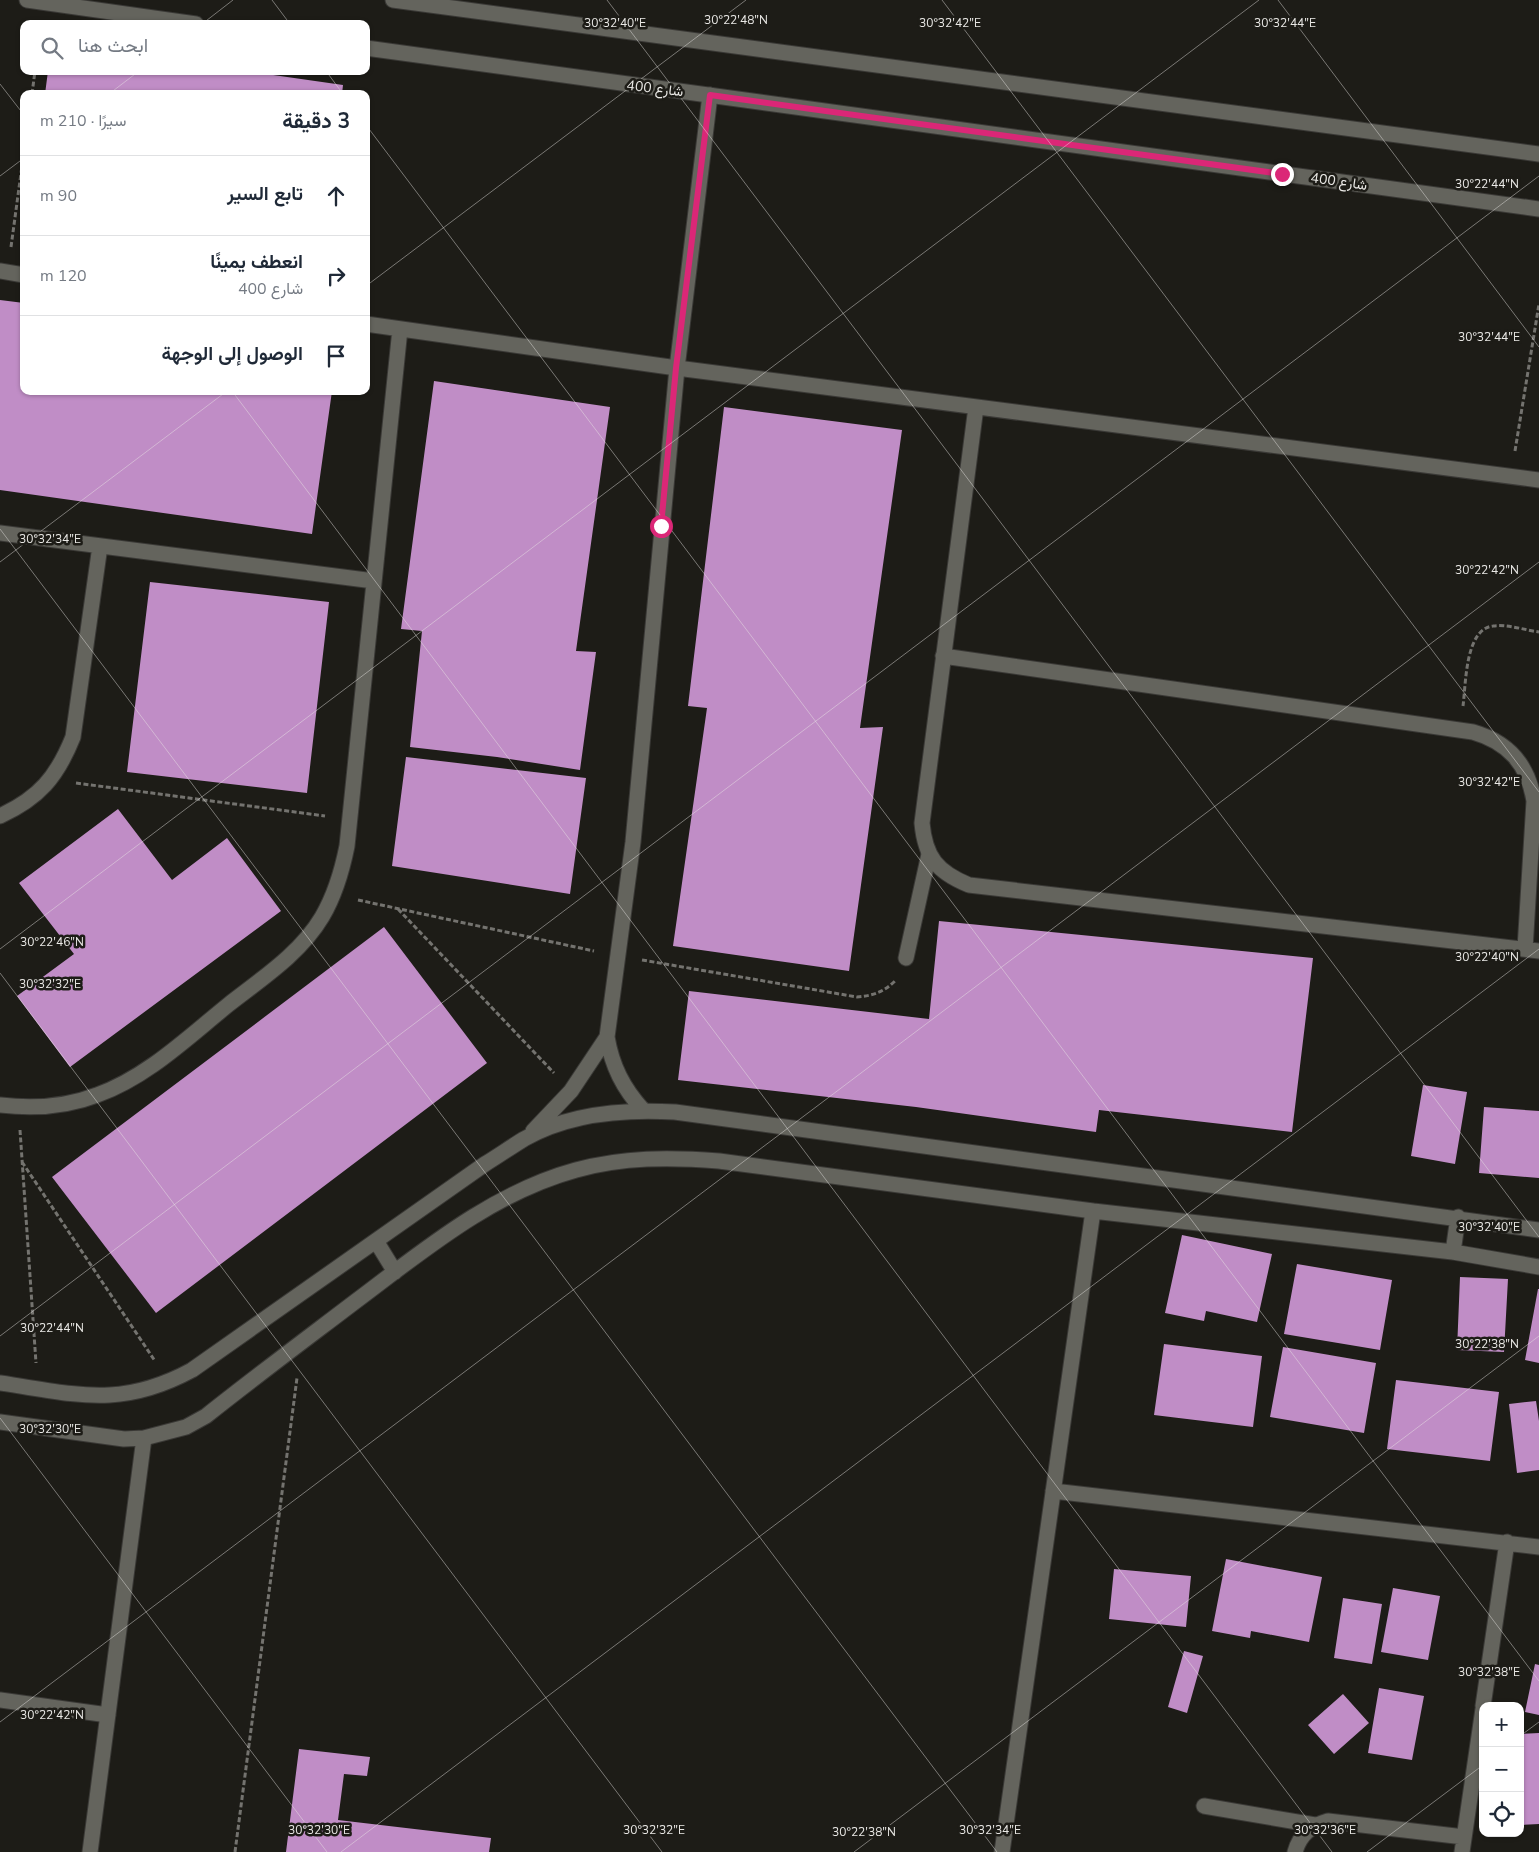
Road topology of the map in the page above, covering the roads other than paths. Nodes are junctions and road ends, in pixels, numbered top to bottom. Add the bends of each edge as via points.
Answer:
1 (27, 0) edge
2 (393, 0) edge
3 (168, 20) edge
4 (370, 49) edge
5 (710, 95) junction
6 (1539, 154) edge
7 (1539, 209) edge
8 (4, 272) edge
9 (20, 274) edge
10 (370, 325) edge
11 (400, 329) junction
12 (676, 368) junction
13 (976, 407) junction
14 (1539, 480) edge
15 (0, 534) edge
16 (100, 546) junction
17 (374, 581) junction
18 (943, 656) junction
19 (0, 816) edge
20 (928, 854) junction
21 (1532, 950) edge
22 (906, 958) road end
23 (607, 1036) junction
24 (0, 1105) edge
25 (643, 1110) junction
26 (526, 1138) junction
27 (1093, 1212) junction
28 (1458, 1217) junction
29 (1539, 1230) edge
30 (376, 1241) junction
31 (1453, 1252) junction
32 (1539, 1266) edge
33 (395, 1272) junction
34 (0, 1383) edge
35 (0, 1422) edge
36 (144, 1438) junction
37 (1053, 1491) junction
38 (1507, 1542) junction
39 (1539, 1547) edge
40 (0, 1700) edge
41 (1484, 1702) edge
42 (108, 1715) junction
43 (1479, 1734) edge
44 (1204, 1806) dead end
45 (1315, 1825) junction
46 (1464, 1837) junction
47 (90, 1852) edge
48 (1002, 1852) edge
49 (1295, 1852) edge
50 (1462, 1852) edge

1 - 3 street
2 - 6 street
4 - 5 street, شارع 400
5 - 7 street, شارع 400
5 - 12 street
8 - 9 street
10 - 11 street
11 - 12 street
11 - 17 street
12 - 13 street
12 - 23 street via 643,737
13 - 14 street
13 - 18 street
15 - 16 street
16 - 17 street
16 - 19 street via 73,737 51,780 19,808
17 - 24 street via 350,820 342,871 322,918 289,956 143,1072 96,1096 45,1107
18 - 20 street via 922,823
18 - 21 street via 1488,736 1515,755 1531,784 1534,800
20 - 21 street via 939,868 969,885
20 - 22 street
23 - 25 street via 618,1076
23 - 26 street via 571,1091
25 - 26 street via 583,1118
25 - 28 street
26 - 30 street
27 - 31 street
27 - 33 street via 719,1160 671,1157 623,1160 576,1170 530,1186 487,1207
27 - 37 street
28 - 29 street
28 - 31 street
30 - 33 street
30 - 34 street via 192,1370 169,1382 120,1396 94,1396
31 - 32 street
33 - 36 street via 206,1416 165,1434
35 - 36 street via 111,1437
36 - 42 street
37 - 38 street
37 - 48 street
38 - 39 street
38 - 41 street
40 - 42 street
42 - 47 street
43 - 46 street
44 - 45 street
45 - 46 street via 1341,1821
45 - 49 street via 1304,1833
46 - 50 street

